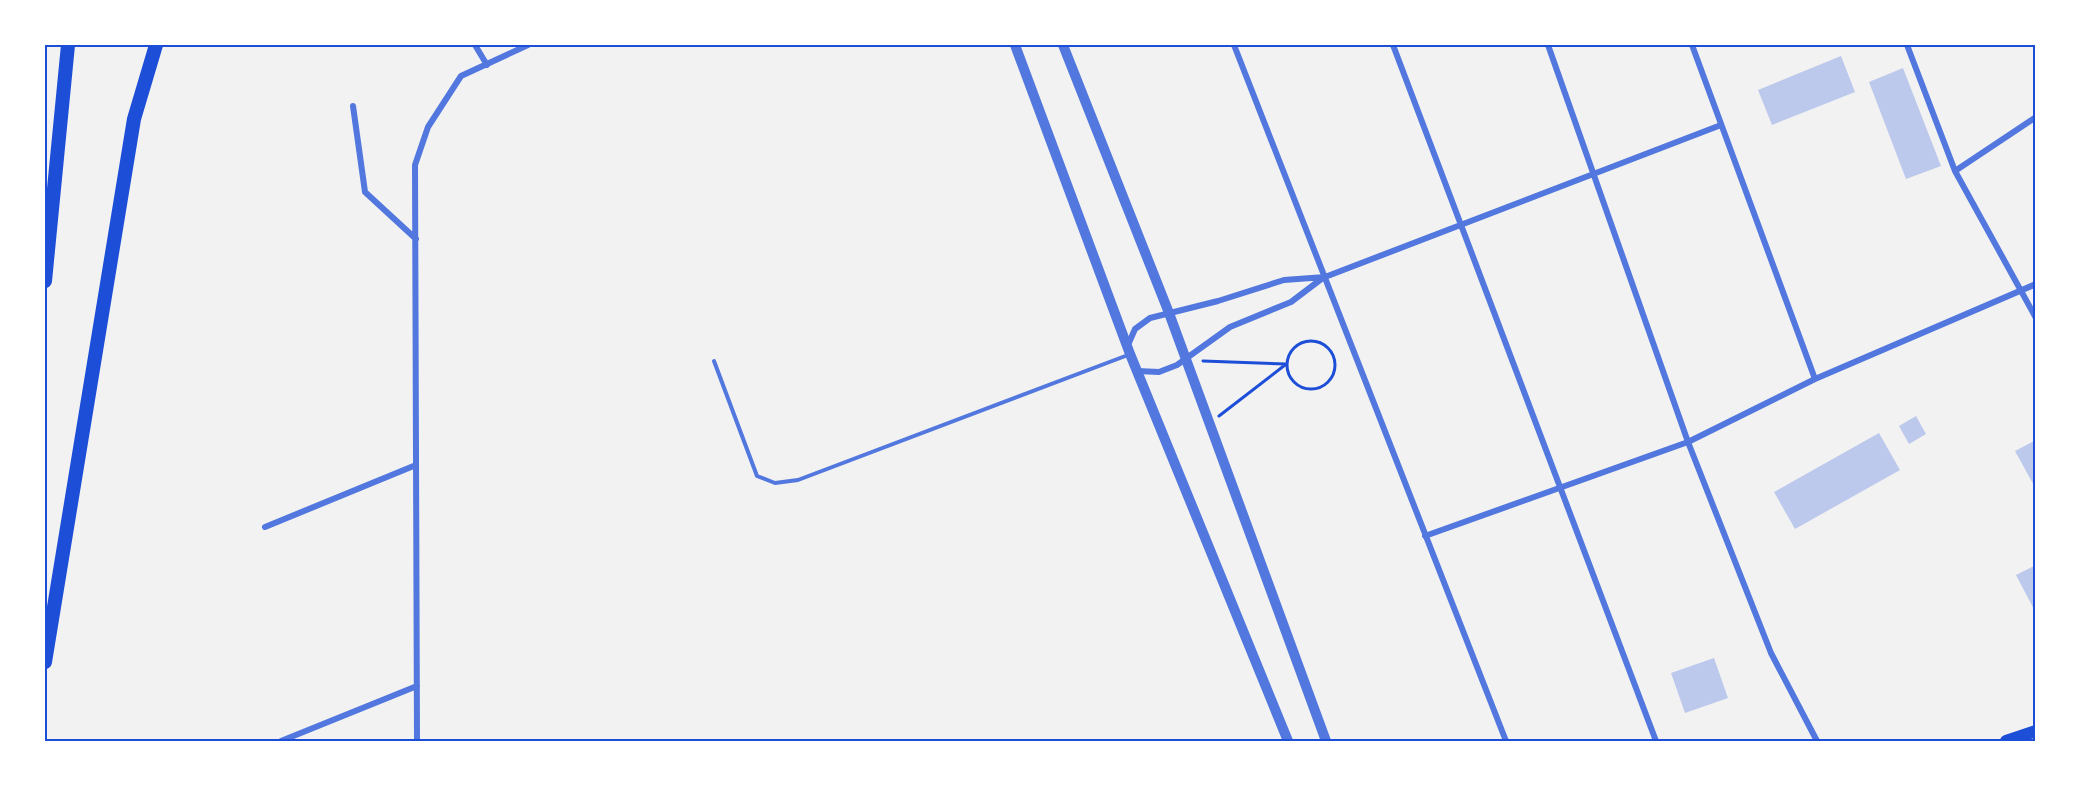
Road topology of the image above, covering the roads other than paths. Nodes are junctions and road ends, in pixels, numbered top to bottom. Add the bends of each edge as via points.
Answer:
1 (68, 45) edge
2 (156, 45) edge
3 (475, 45) edge
4 (528, 45) edge
5 (1015, 45) edge
6 (1063, 45) edge
7 (1234, 45) edge
8 (1393, 45) edge
9 (1548, 45) edge
10 (1692, 45) edge
11 (1907, 45) edge
12 (487, 64) junction
13 (353, 106) dead end
14 (2036, 117) edge
15 (1721, 125) junction
16 (1955, 171) junction
17 (1593, 174) junction
18 (1461, 225) junction
19 (416, 239) junction
20 (1325, 277) junction
21 (45, 281) edge
22 (2036, 284) edge
23 (2021, 292) junction
24 (1169, 313) junction
25 (2036, 318) edge
26 (1129, 350) junction
27 (1186, 360) junction
28 (714, 362) dead end
29 (1137, 372) junction
30 (1815, 379) junction
31 (1688, 442) junction
32 (416, 465) junction
33 (1560, 488) junction
34 (265, 527) dead end
35 (1425, 536) junction
36 (45, 662) edge
37 (417, 686) junction
38 (2036, 731) edge
39 (281, 741) edge
40 (417, 741) edge
41 (1288, 741) edge
42 (1326, 741) edge
43 (1506, 741) edge
44 (1656, 741) edge
45 (1816, 741) edge
46 (2006, 741) edge

1 - 21 highway
2 - 36 highway via 134,119
3 - 12 street
4 - 12 street
5 - 26 street
6 - 24 street
7 - 20 street
8 - 18 street
9 - 17 street
10 - 15 street
11 - 16 street
12 - 19 street via 462,76 428,127 416,165
13 - 19 street via 365,192
14 - 16 street
15 - 17 street
15 - 30 street
16 - 23 street
17 - 18 street
17 - 31 street
18 - 20 street
18 - 33 street
19 - 32 street
20 - 24 street via 1284,280
20 - 27 street via 1292,302 1230,327
20 - 35 street
22 - 23 street
23 - 25 street
23 - 30 street
24 - 26 street via 1142,323 1130,337
24 - 27 street
26 - 28 lane via 798,480 776,483 757,476
26 - 29 street
27 - 29 street via 1159,372
27 - 42 street
29 - 41 street
30 - 31 street
31 - 33 street
31 - 45 street via 1771,653
32 - 34 street
32 - 37 street
33 - 35 street
33 - 44 street
35 - 43 street
37 - 39 street
37 - 40 street
38 - 46 main road

